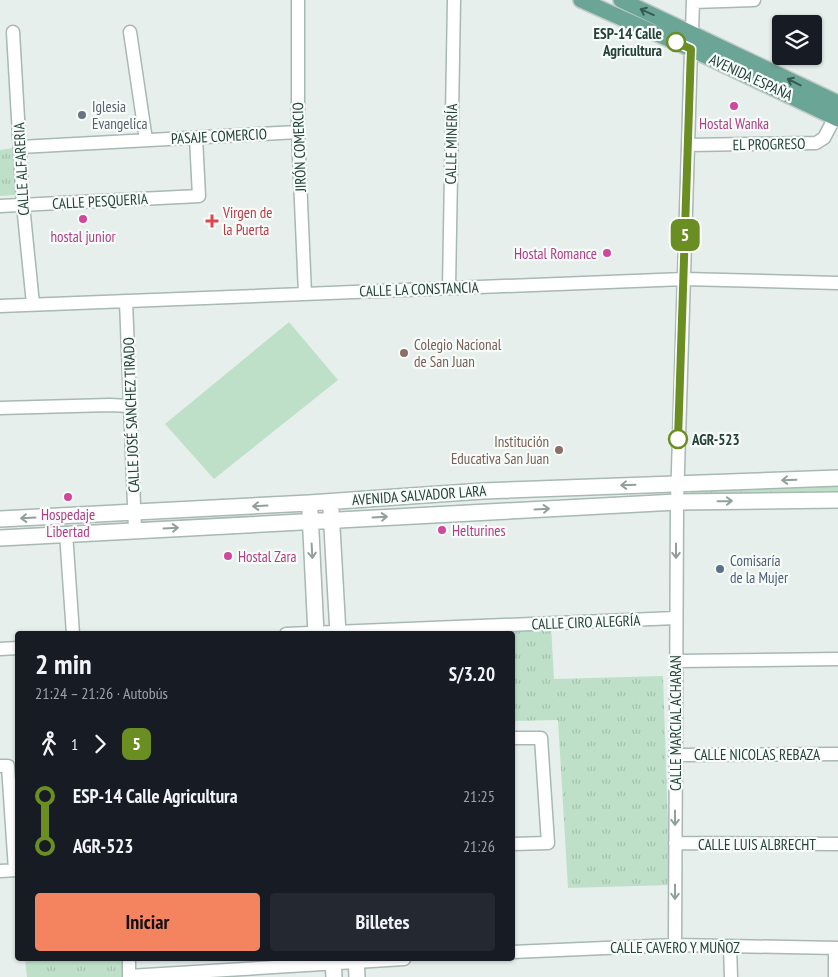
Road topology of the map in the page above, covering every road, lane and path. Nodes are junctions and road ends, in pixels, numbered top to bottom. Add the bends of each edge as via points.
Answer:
1 (298, 0) edge
2 (454, 0) edge
3 (581, 0) edge
4 (621, 0) edge
5 (754, 0) edge
6 (693, 1) edge
7 (13, 32) dead end
8 (130, 32) dead end
9 (692, 32) junction
10 (691, 49) junction
11 (837, 113) edge
12 (298, 132) junction
13 (196, 138) junction
14 (146, 140) junction
15 (688, 145) junction
16 (20, 147) junction
17 (23, 205) junction
18 (0, 206) edge
19 (684, 279) junction
20 (838, 283) edge
21 (449, 288) junction
22 (305, 294) junction
23 (126, 301) junction
24 (33, 304) junction
25 (0, 306) edge
26 (130, 406) junction
27 (0, 408) edge
28 (838, 478) edge
29 (677, 483) junction
30 (483, 490) junction
31 (838, 500) edge
32 (330, 501) junction
33 (676, 502) junction
34 (309, 503) junction
35 (484, 512) junction
36 (135, 513) junction
37 (0, 519) edge
38 (331, 520) junction
39 (310, 521) junction
40 (135, 530) junction
41 (66, 533) junction
42 (0, 538) edge
43 (676, 618) junction
44 (73, 631) edge
45 (316, 631) edge
46 (338, 631) edge
47 (383, 631) edge
48 (0, 648) edge
49 (15, 648) edge
50 (838, 659) edge
51 (676, 661) junction
52 (515, 738) edge
53 (838, 754) edge
54 (675, 755) junction
55 (0, 766) edge
56 (675, 843) junction
57 (515, 844) edge
58 (838, 844) edge
59 (15, 857) edge
60 (15, 870) edge
61 (0, 871) edge
62 (675, 945) junction
63 (730, 947) junction
64 (836, 948) edge
65 (515, 952) edge
66 (129, 961) edge
67 (390, 961) edge
68 (334, 966) edge
69 (356, 966) edge
70 (129, 976) edge
71 (731, 977) edge
72 (835, 977) edge

1 - 12 street, JIRÓN COMERCIO
2 - 21 street, CALLE MINERÍA
3 - 10 main road, AVENIDA ESPAÑA
9 -> 4 main road, AVENIDA ESPAÑA
5 - 6 street
6 - 9 street
7 - 16 street, CALLE ALFARERIA
8 - 14 street
11 -> 9 main road, AVENIDA ESPAÑA
10 - 11 main road, AVENIDA ESPAÑA
10 - 15 street, CALLE MARCIAL ACHARAN
11 - 15 street, EL PROGRESO via 824,138 816,143
12 - 13 street, PASAJE COMERCIO
12 - 22 street, JIRÓN COMERCIO
13 - 14 street, PASAJE COMERCIO
13 - 17 street, CALLE PESQUERIA via 199,196
14 - 16 street, PASAJE COMERCIO
15 - 19 street, CALLE MARCIAL ACHARAN
16 - 17 street, CALLE ALFARERIA
17 - 18 street, CALLE PESQUERIA
17 - 24 street, CALLE ALFARERIA
19 - 20 street, CALLE LA CONSTANCIA
19 - 21 street, CALLE LA CONSTANCIA
19 - 29 street, CALLE MARCIAL ACHARAN
21 - 22 street, CALLE LA CONSTANCIA
22 - 23 street, CALLE LA CONSTANCIA
23 - 24 street, CALLE LA CONSTANCIA
23 - 26 street, CALLE JOSÉ SANCHEZ TIRADO
24 - 25 street, CALLE LA CONSTANCIA
26 - 27 street
26 - 36 street, CALLE JOSÉ SANCHEZ TIRADO
28 -> 29 street, AVENIDA SALVADOR LARA
29 -> 30 street, AVENIDA SALVADOR LARA
29 - 33 street, CALLE MARCIAL ACHARAN
30 - 32 street, AVENIDA SALVADOR LARA
30 - 35 street
33 -> 31 street, AVENIDA SALVADOR LARA
32 - 34 street, AVENIDA SALVADOR LARA
32 - 38 street
35 -> 33 street, AVENIDA SALVADOR LARA
33 -> 43 street, CALLE MARCIAL ACHARAN
34 -> 36 street, AVENIDA SALVADOR LARA
34 - 39 street
38 -> 35 street, AVENIDA SALVADOR LARA
36 -> 37 street, AVENIDA SALVADOR LARA
36 - 40 street, CALLE JOSÉ SANCHEZ TIRADO
38 - 39 street, AVENIDA SALVADOR LARA
38 - 46 street
40 -> 39 street, AVENIDA SALVADOR LARA
39 -> 45 street
40 - 41 street, AVENIDA SALVADOR LARA
41 - 42 street, AVENIDA SALVADOR LARA
41 - 44 street
43 - 47 street, CALLE CIRO ALEGRÍA
43 - 51 street, CALLE MARCIAL ACHARAN
48 - 49 street
50 - 51 street
51 - 54 street, CALLE MARCIAL ACHARAN
52 - 57 street via 542,738 548,842
53 - 54 street, CALLE NICOLAS REBAZA
54 -> 56 street, CALLE MARCIAL ACHARAN
55 - 59 street via 8,766
56 - 58 street, CALLE LUIS ALBRECHT
56 -> 62 street, CALLE MARCIAL ACHARAN
60 - 61 street
62 - 63 street, CALLE CAVERO Y MUÑOZ
62 - 65 street, CALLE CAVERO Y MUÑOZ
63 - 64 street, CALLE CAVERO Y MUÑOZ
63 - 71 street
64 - 72 street
66 - 70 street
67 - 69 street
68 - 69 street
68 - 70 street

